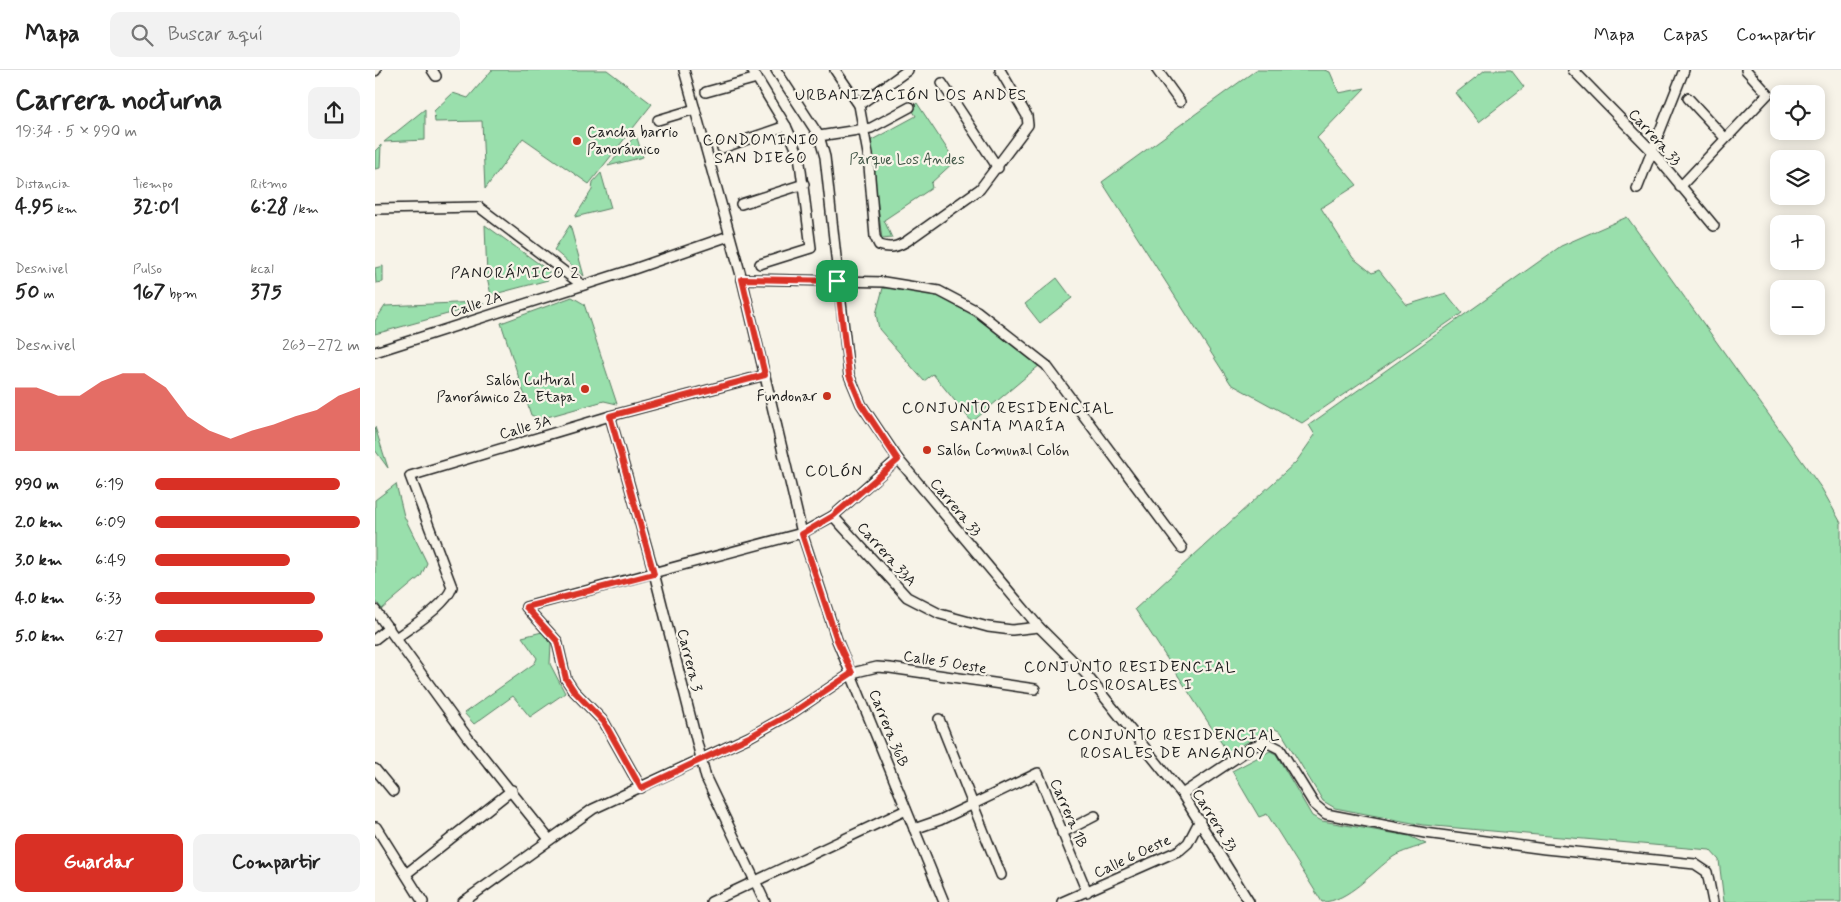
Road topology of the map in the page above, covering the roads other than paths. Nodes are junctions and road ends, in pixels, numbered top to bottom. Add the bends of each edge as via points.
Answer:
1 (684, 70) edge
2 (776, 70) edge
3 (835, 70) edge
4 (908, 70) edge
5 (999, 70) edge
6 (1157, 70) edge
7 (1573, 70) edge
8 (1683, 70) edge
9 (1746, 70) edge
10 (754, 74) edge
11 (942, 83) dead end
12 (706, 92) dead end
13 (1688, 98) dead end
14 (1180, 102) dead end
15 (859, 105) junction
16 (910, 107) dead end
17 (695, 108) junction
18 (658, 120) dead end
19 (786, 126) junction
20 (864, 130) junction
21 (819, 136) junction
22 (1725, 138) junction
23 (722, 148) dead end
24 (1652, 151) junction
25 (998, 168) junction
26 (804, 184) junction
27 (1680, 187) junction
28 (1637, 190) dead end
29 (741, 204) dead end
30 (375, 209) edge
31 (1714, 226) dead end
32 (729, 236) junction
33 (760, 264) dead end
34 (742, 279) junction
35 (837, 281) junction
36 (582, 285) junction
37 (376, 350) edge
38 (765, 375) junction
39 (610, 416) junction
40 (898, 460) junction
41 (833, 516) junction
42 (802, 534) junction
43 (1182, 548) dead end
44 (654, 574) junction
45 (375, 610) edge
46 (1039, 627) junction
47 (389, 628) junction
48 (396, 638) junction
49 (375, 639) edge
50 (852, 673) junction
51 (1035, 689) dead end
52 (939, 719) dead end
53 (701, 760) junction
54 (375, 769) edge
55 (641, 788) junction
56 (512, 790) junction
57 (393, 791) dead end
58 (1182, 794) junction
59 (973, 804) junction
60 (906, 810) junction
61 (1095, 816) dead end
62 (1200, 820) junction
63 (376, 827) edge
64 (914, 829) junction
65 (1062, 833) junction
66 (549, 839) junction
67 (405, 874) junction
68 (1001, 876) dead end
69 (756, 883) junction
70 (1087, 892) junction
71 (423, 902) edge
72 (463, 902) edge
73 (711, 902) edge
74 (765, 902) edge
75 (944, 902) edge
76 (1062, 902) edge
77 (1249, 902) edge
78 (1713, 902) edge

1 - 17 street, Carrera 36B
2 - 21 street, Carrera 33
3 - 15 street
4 - 15 street
5 - 25 street via 1029,121
6 - 14 street
7 - 24 street, Carrera 33
8 - 24 street
9 - 22 street via 1768,94
10 - 12 street
10 - 19 street
11 - 25 street
13 - 22 street
15 - 20 street
16 - 20 street
17 - 18 street
17 - 32 street, Carrera 36B
19 - 23 street
19 - 26 street via 799,155
20 - 21 street
20 - 25 street via 875,237 879,245 887,248 898,246 980,189
21 - 35 street, Carrera 33 via 825,157
22 - 27 street
24 - 27 street, Carrera 33
24 - 28 street
26 - 29 street
26 - 33 street via 811,248
27 - 31 street, Carrera 33
30 - 36 street via 479,207
32 - 34 street, Carrera 36B
32 - 36 street, Calle 2A
34 - 35 street
34 - 38 street, Carrera 36B
35 - 40 street, Carrera 33 via 849,375 861,404
35 - 43 street via 884,282 939,291 977,311 1046,365
36 - 37 street, Calle 2A
38 - 39 street, Calle 3A
38 - 42 street, Carrera 36B
39 - 44 street, Carrera 3
39 - 48 street, Calle 3A via 410,476 452,587 450,594 434,610
40 - 41 street
40 - 46 street, Carrera 33
41 - 42 street
41 - 46 street, Carrera 33A via 907,598 940,614 988,627 1012,630
42 - 44 street
42 - 50 street, Carrera 36B via 837,640
44 - 53 street, Carrera 3
44 - 55 street via 526,607 557,641 566,679 604,722
45 - 47 street
46 - 58 street, Carrera 33 via 1085,673
47 - 48 street
47 - 49 street
48 - 56 street via 468,738
50 - 51 street, Calle 5 Oeste via 877,667 890,668
50 - 53 street via 792,713
50 - 60 street, Carrera 36B
52 - 59 street
53 - 55 street
53 - 69 street, Carrera 3 via 711,793
54 - 57 street
55 - 66 street via 593,809
56 - 66 street
56 - 67 street
58 - 62 street, Carrera 33
58 - 78 street via 1254,746 1266,742 1280,749 1314,804 1326,814 1425,833 1695,864 1707,872
59 - 64 street
59 - 65 street, Carrera 1B via 1038,773
59 - 68 street
60 - 64 street, Carrera 36B
60 - 69 street
61 - 65 street
62 - 70 street, Calle 6 Oeste via 1188,843 1180,850
62 - 77 street, Carrera 33
63 - 67 street
64 - 75 street, Carrera 36B
65 - 70 street, Carrera 1B
66 - 72 street
67 - 71 street
69 - 73 street
69 - 74 street, Carrera 3
70 - 76 street, Calle 6 Oeste

